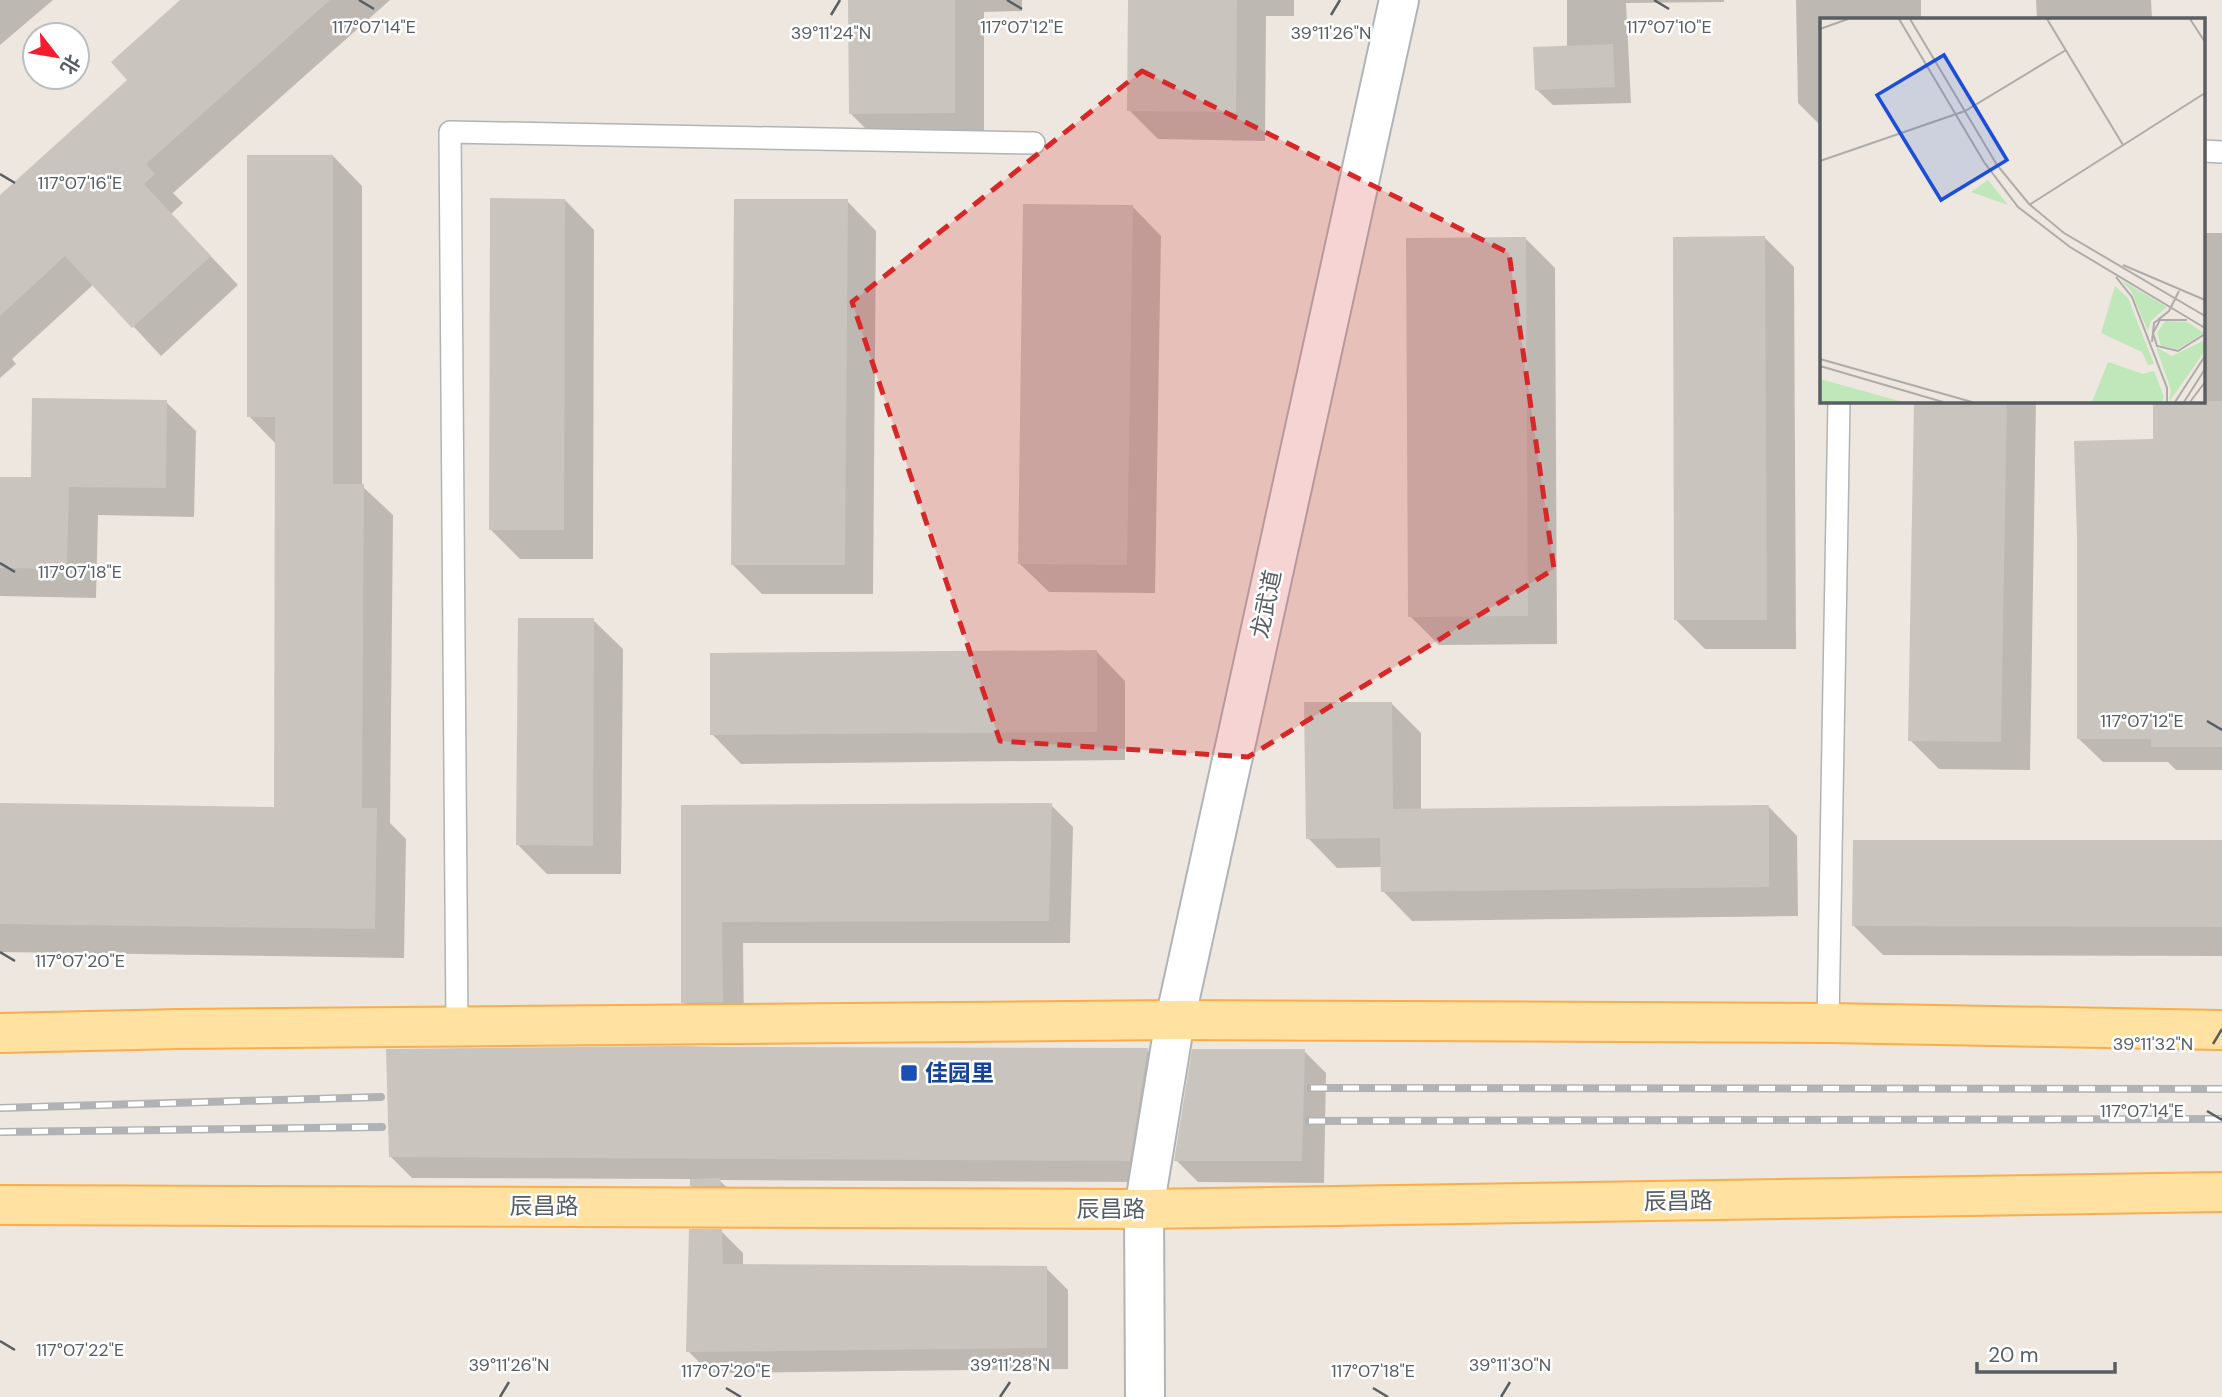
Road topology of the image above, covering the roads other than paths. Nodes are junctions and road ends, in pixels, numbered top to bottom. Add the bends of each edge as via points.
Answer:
1 (1399, 0) edge
2 (1034, 144) dead end
3 (2204, 151) edge
4 (2222, 152) edge
5 (1839, 402) edge
6 (1175, 1020) junction
7 (1828, 1023) junction
8 (457, 1027) junction
9 (2222, 1030) edge
10 (0, 1033) edge
11 (2222, 1192) edge
12 (0, 1205) edge
13 (1144, 1209) junction
14 (1145, 1397) edge

1 - 6 street, 龙武道
2 - 8 lane via 450,132
3 - 4 lane
5 - 7 lane
6 - 7 main road
6 - 8 main road
6 - 13 street, 龙武道
7 - 9 main road
8 - 10 main road
11 - 13 main road, 辰昌路
12 - 13 main road, 辰昌路
13 - 14 street, 龙武道

